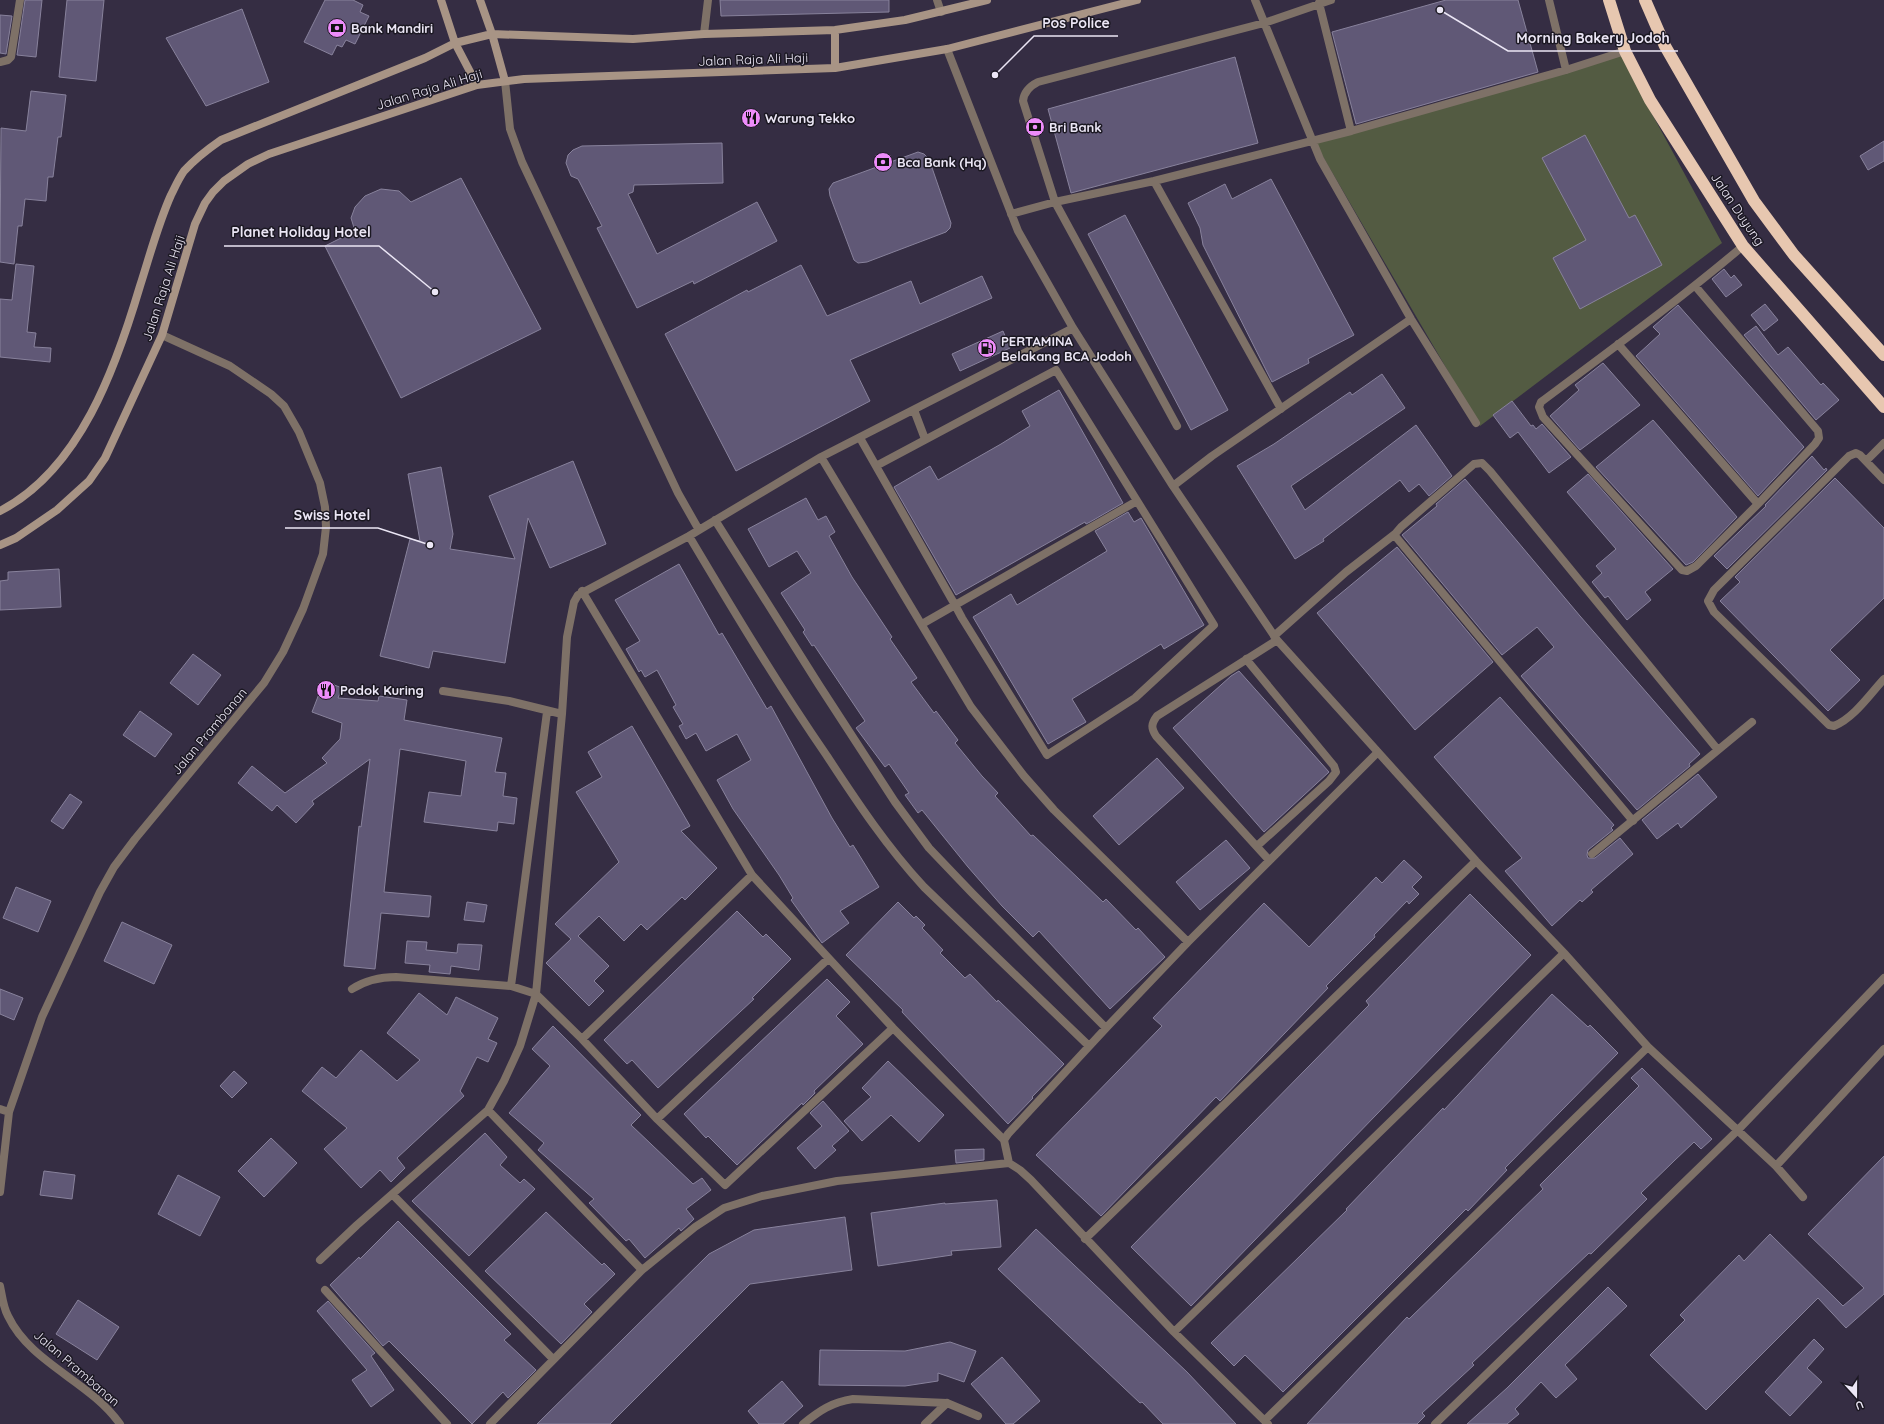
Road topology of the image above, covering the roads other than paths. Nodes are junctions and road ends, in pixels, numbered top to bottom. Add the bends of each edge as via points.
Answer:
1 (20, 0) edge
2 (441, 0) edge
3 (480, 0) edge
4 (708, 0) edge
5 (937, 0) edge
6 (987, 0) edge
7 (1137, 0) edge
8 (1255, 0) edge
9 (1332, 0) edge
10 (1549, 0) edge
11 (1609, 0) edge
12 (1645, 0) edge
13 (1319, 4) junction
14 (941, 12) junction
15 (1264, 23) junction
16 (835, 30) junction
17 (492, 34) junction
18 (704, 34) junction
19 (455, 43) junction
20 (947, 49) junction
21 (1625, 51) junction
22 (0, 62) edge
23 (835, 68) junction
24 (1566, 70) junction
25 (505, 81) junction
26 (477, 85) junction
27 (1351, 131) junction
28 (1311, 140) junction
29 (1154, 181) junction
30 (1055, 202) junction
31 (1010, 214) junction
32 (1744, 246) junction
33 (1696, 287) junction
34 (1411, 319) junction
35 (1073, 328) junction
36 (162, 335) junction
37 (1618, 344) junction
38 (1884, 355) edge
39 (1884, 407) edge
40 (1281, 409) junction
41 (914, 410) junction
42 (1476, 423) dead end
43 (1177, 426) dead end
44 (860, 438) junction
45 (925, 439) junction
46 (1884, 443) edge
47 (821, 457) junction
48 (1866, 461) junction
49 (876, 466) junction
50 (1884, 480) edge
51 (1173, 486) junction
52 (1137, 500) junction
53 (1758, 504) junction
54 (0, 511) edge
55 (715, 520) junction
56 (699, 530) junction
57 (1395, 534) junction
58 (689, 536) junction
59 (0, 545) edge
60 (582, 591) junction
61 (955, 605) junction
62 (922, 624) junction
63 (1275, 638) junction
64 (1246, 659) junction
65 (1884, 679) edge
66 (443, 691) dead end
67 (547, 712) junction
68 (562, 714) junction
69 (1752, 722) dead end
70 (1718, 750) junction
71 (1378, 752) junction
72 (1633, 821) junction
73 (1257, 846) junction
74 (1592, 854) dead end
75 (1270, 860) junction
76 (1476, 861) junction
77 (752, 875) junction
78 (1188, 942) junction
79 (1564, 953) junction
80 (828, 959) junction
81 (1884, 978) edge
82 (511, 986) junction
83 (352, 989) dead end
84 (536, 994) junction
85 (893, 1028) junction
86 (1106, 1028) junction
87 (582, 1039) junction
88 (1089, 1046) junction
89 (1648, 1047) junction
90 (1884, 1049) edge
91 (0, 1109) edge
92 (488, 1110) junction
93 (9, 1112) junction
94 (657, 1119) junction
95 (1738, 1130) junction
96 (1004, 1140) junction
97 (1009, 1163) junction
98 (1776, 1166) junction
99 (0, 1192) edge
100 (393, 1195) junction
101 (1804, 1197) dead end
102 (1085, 1239) junction
103 (320, 1260) dead end
104 (642, 1270) junction
105 (0, 1286) edge
106 (324, 1290) dead end
107 (1174, 1332) junction
108 (553, 1359) junction
109 (947, 1403) junction
110 (978, 1416) dead end
111 (1266, 1422) edge
112 (120, 1424) edge
113 (447, 1424) edge
114 (490, 1424) edge
115 (803, 1424) edge
116 (925, 1424) edge
117 (1435, 1424) edge

1 - 22 street via 11,57
2 - 19 main road
3 - 17 main road
4 - 18 street
5 - 14 street
6 - 14 main road, Jalan Raja Ali Haji
7 - 20 main road, Jalan Raja Ali Haji
8 - 15 street
9 - 13 street
10 - 24 street
11 - 21 highway, Jalan Duyung
12 - 38 highway, Jalan Duyung via 1665,46 1754,201 1794,255
13 - 15 street
13 - 27 street
14 - 16 main road, Jalan Raja Ali Haji
15 - 28 street
15 - 30 street via 1038,82 1031,86 1023,101
16 - 18 main road, Jalan Raja Ali Haji
16 - 23 main road
17 - 18 main road, Jalan Raja Ali Haji via 633,39
17 - 19 main road, Jalan Raja Ali Haji
17 - 25 main road
19 - 26 main road
19 - 54 main road, Jalan Raja Ali Haji via 425,58 221,140 193,162 178,181 160,220 122,341 103,390 78,437 47,475 28,493
20 - 23 main road, Jalan Raja Ali Haji
20 - 31 street
21 - 24 street
21 - 32 highway, Jalan Duyung via 1650,100
23 - 25 main road, Jalan Raja Ali Haji
24 - 27 street
25 - 26 main road, Jalan Raja Ali Haji
25 - 56 street via 510,129 522,162 678,493
26 - 36 main road, Jalan Raja Ali Haji via 269,154 236,172 213,192 205,203 196,224
27 - 28 street
28 - 29 street
28 - 34 street
29 - 30 street
29 - 40 street
30 - 31 street
30 - 43 street
31 - 35 street
32 - 33 street
32 - 39 highway, Jalan Duyung
33 - 37 street
33 - 53 street via 1818,432 1819,438 1815,444
34 - 40 street
34 - 42 street
35 - 41 street
35 - 51 street
36 - 59 main road, Jalan Raja Ali Haji via 105,458 89,480 57,510 16,538
36 - 93 street, Jalan Prambanan via 230,366 284,406 300,432 320,483 326,527 323,554 303,609 283,652 264,683 135,839 100,892 42,1017
37 - 53 street
37 - 53 street via 1541,402 1539,410 1543,417 1682,570 1687,571 1696,566
40 - 51 street
41 - 44 street
41 - 45 street
44 - 47 street
44 - 49 street
45 - 49 street
45 - 52 street via 1056,370
46 - 48 street
47 - 55 street
47 - 62 street
48 - 50 street
48 - 65 street via 1856,453 1849,456 1714,590 1708,601 1714,612 1831,726 1837,725 1857,709
49 - 61 street
51 - 63 street
52 - 61 street
52 - 61 street via 1214,625 1135,698 1046,755
55 - 56 street
55 - 86 street via 827,698 895,802 929,848
56 - 58 street
57 - 63 street via 1346,572
57 - 70 street via 1474,464 1482,463
57 - 72 street
58 - 60 street
58 - 88 street via 794,707 874,828 924,887
60 - 68 street via 574,602 567,637
60 - 77 street
61 - 62 street
62 - 78 street via 971,707 1024,776 1054,810
63 - 64 street
63 - 71 street
64 - 73 street via 1334,766 1336,772
64 - 73 street via 1157,716 1153,721 1152,730
66 - 67 street via 509,701
67 - 68 street
67 - 82 street
68 - 84 street
69 - 70 street
70 - 72 street
71 - 75 street
71 - 76 street
72 - 74 street
73 - 75 street
75 - 78 street
76 - 79 street
76 - 102 street
77 - 80 street
77 - 87 street
78 - 86 street
79 - 89 street
79 - 107 street
80 - 85 street
80 - 94 street
81 - 95 street
82 - 83 street via 380,977
82 - 84 street
84 - 87 street
84 - 92 street via 520,1046
85 - 94 street via 725,1185
85 - 96 street
86 - 88 street
87 - 94 street
88 - 96 street
89 - 95 street
89 - 111 street
90 - 98 street
91 - 93 street
92 - 100 street
92 - 104 street
93 - 99 street, Jalan Prambanan
95 - 98 street
95 - 117 street
96 - 97 street
97 - 102 street via 1031,1180
97 - 104 street via 838,1181 741,1201 724,1208 695,1227
98 - 101 street
100 - 103 street
100 - 108 street
102 - 107 street
104 - 108 street
105 - 112 street, Jalan Prambanan via 7,1315 22,1337 63,1374 86,1388 114,1414
106 - 113 street
107 - 111 street
108 - 114 street
109 - 110 street
109 - 115 street via 853,1399 819,1410
109 - 116 street

